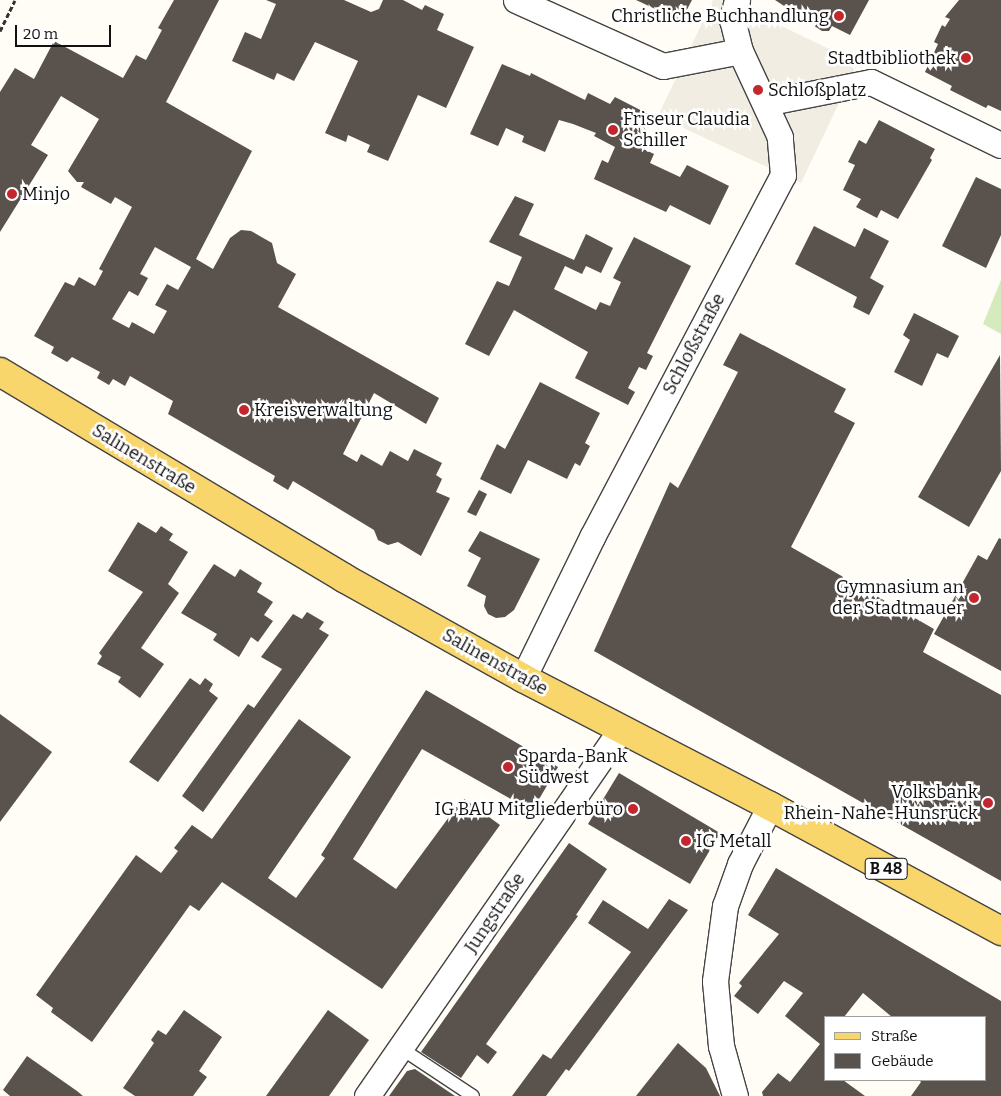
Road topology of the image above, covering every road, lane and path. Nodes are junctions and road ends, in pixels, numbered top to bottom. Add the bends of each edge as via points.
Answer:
1 (15, 0) edge
2 (516, 0) edge
3 (737, 0) edge
4 (0, 31) edge
5 (740, 51) junction
6 (765, 103) junction
7 (1001, 145) edge
8 (0, 372) edge
9 (524, 678) junction
10 (622, 729) junction
11 (770, 806) junction
12 (1001, 931) edge
13 (402, 1049) junction
14 (367, 1096) edge
15 (473, 1096) edge
16 (735, 1096) edge

1 - 4 path
2 - 5 street via 663,66
3 - 5 street, Schloßstraße via 732,20
5 - 6 street, Schloßstraße
6 - 7 street via 871,82
6 - 9 street, Schloßstraße via 780,137 783,175 592,537
8 - 9 main road, Salinenstraße via 344,578
9 - 10 main road, Salinenstraße
10 - 11 main road, Salinenstraße / B 48
10 - 13 street, Jungstraße
11 - 12 main road, Salinenstraße / B 48
11 - 16 street via 740,864 725,906 715,981 721,1046
13 - 14 street, Jungstraße
13 - 15 lane

